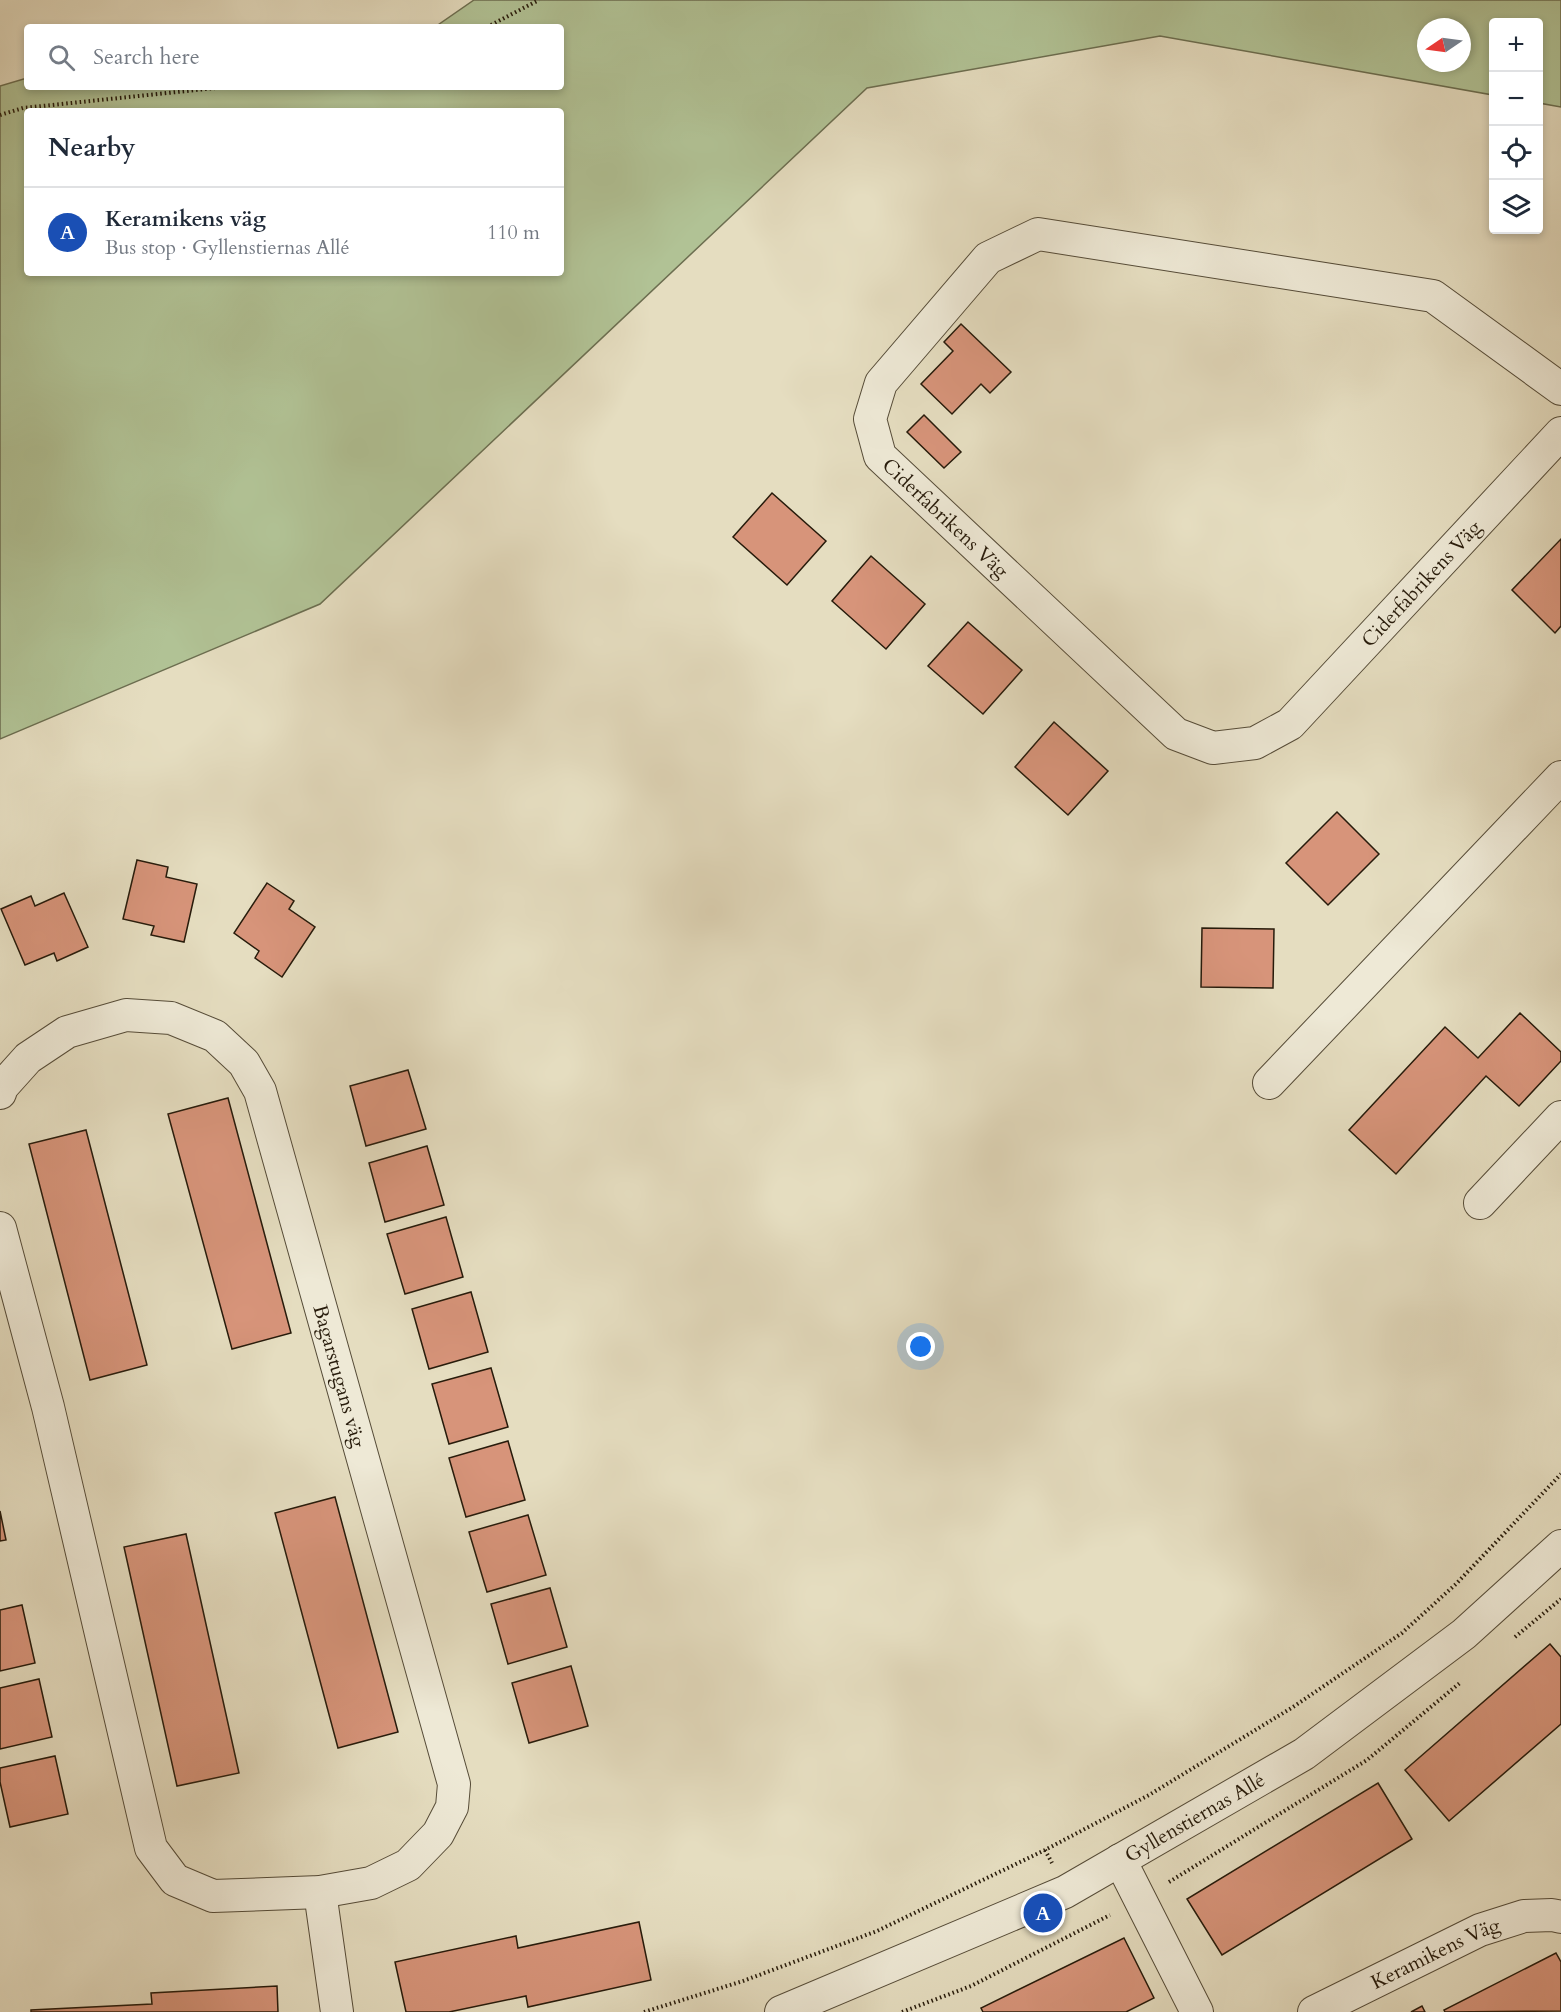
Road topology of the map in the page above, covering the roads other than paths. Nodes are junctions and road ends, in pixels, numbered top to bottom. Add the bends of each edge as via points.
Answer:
1 (1561, 389) edge
2 (1561, 433) edge
3 (1561, 777) edge
4 (1269, 1083) dead end
5 (0, 1093) edge
6 (1561, 1117) edge
7 (1479, 1203) dead end
8 (0, 1228) edge
9 (1561, 1546) edge
10 (1120, 1860) junction
11 (320, 1892) junction
12 (1561, 1917) edge
13 (337, 2012) edge
14 (781, 2012) edge
15 (1197, 2012) edge
16 (1314, 2012) edge

1 - 2 street, Ciderfabrikens Väg via 1433,296 1038,234 988,258 881,383 870,419 880,456 1176,734 1213,748 1255,743 1290,724
3 - 4 street
5 - 11 street, Bagarstugans väg via 28,1058 67,1032 126,1015 171,1018 214,1036 244,1063 260,1091 454,1784 452,1806 438,1834 408,1865 371,1883
6 - 7 street
8 - 11 street, Bagarstugans väg via 48,1407 151,1848 175,1880 213,1896
9 - 10 street, Gyllenstiernas Allé via 1464,1634 1304,1754
10 - 14 street, Gyllenstiernas Allé via 1065,1892
10 - 15 street
11 - 13 street
12 - 16 street, Keramikens Väg via 1524,1916 1480,1930

